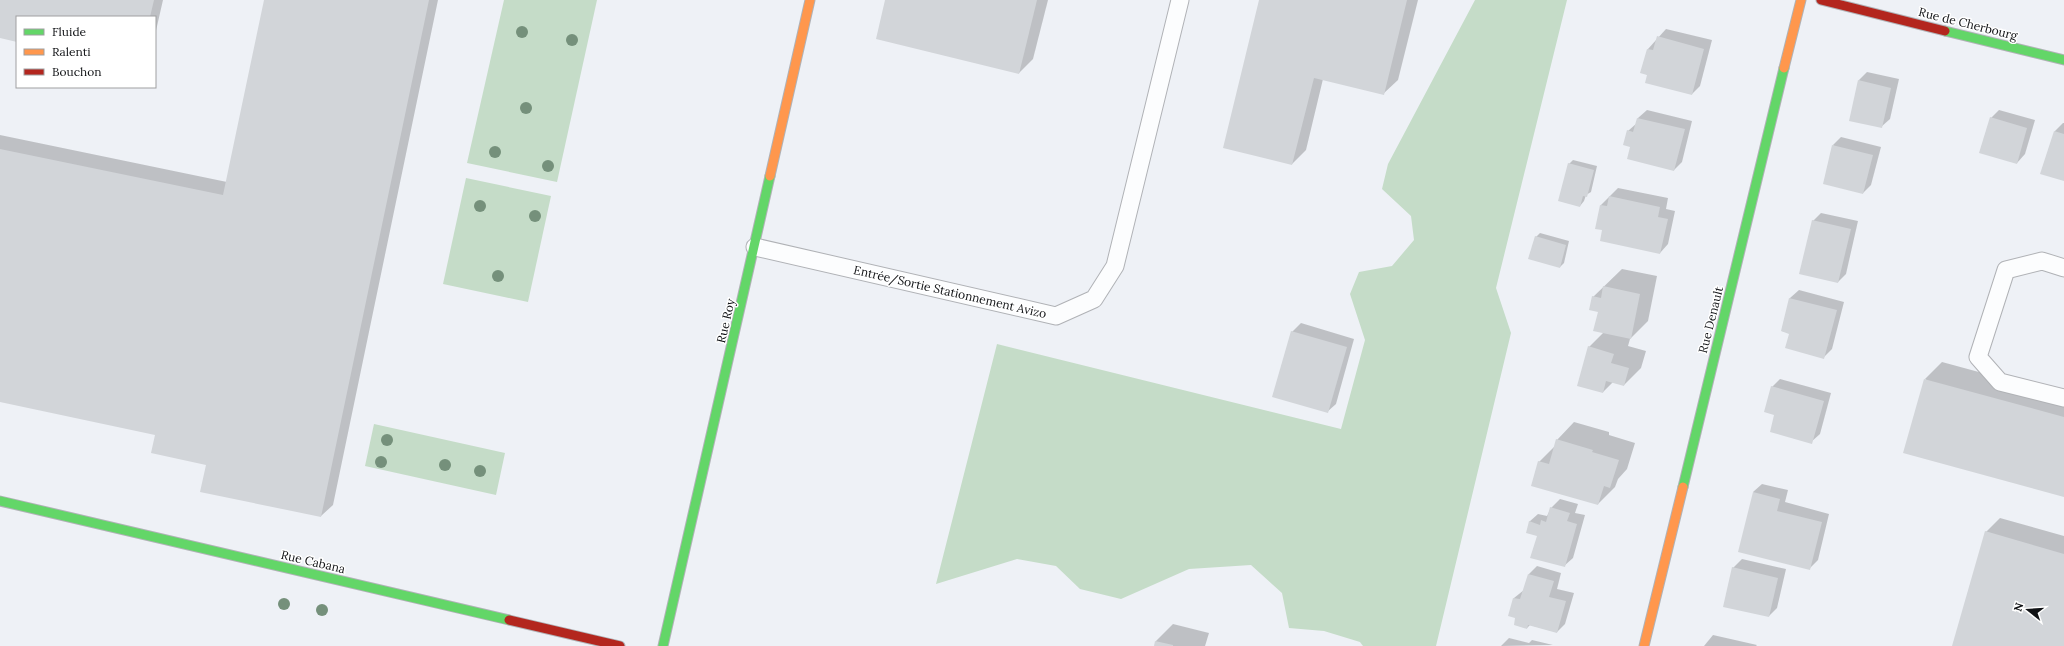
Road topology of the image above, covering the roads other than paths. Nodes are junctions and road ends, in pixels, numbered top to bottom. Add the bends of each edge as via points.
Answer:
1 (810, 0) edge
2 (1180, 0) edge
3 (1801, 0) edge
4 (1820, 0) edge
5 (2064, 60) edge
6 (755, 247) junction
7 (2064, 268) edge
8 (2064, 398) edge
9 (0, 501) edge
10 (620, 646) edge
11 (663, 646) edge
12 (1644, 646) edge

1 - 6 street, Rue Roy
2 - 6 lane, Entrée/Sortie Stationnement Avizo via 1115,266 1094,299 1056,316
3 - 12 street, Rue Denault
4 - 5 street, Rue de Cherbourg
6 - 11 street, Rue Roy
7 - 8 lane via 2042,261 2006,270 1978,358 2000,382
9 - 10 street, Rue Cabana

